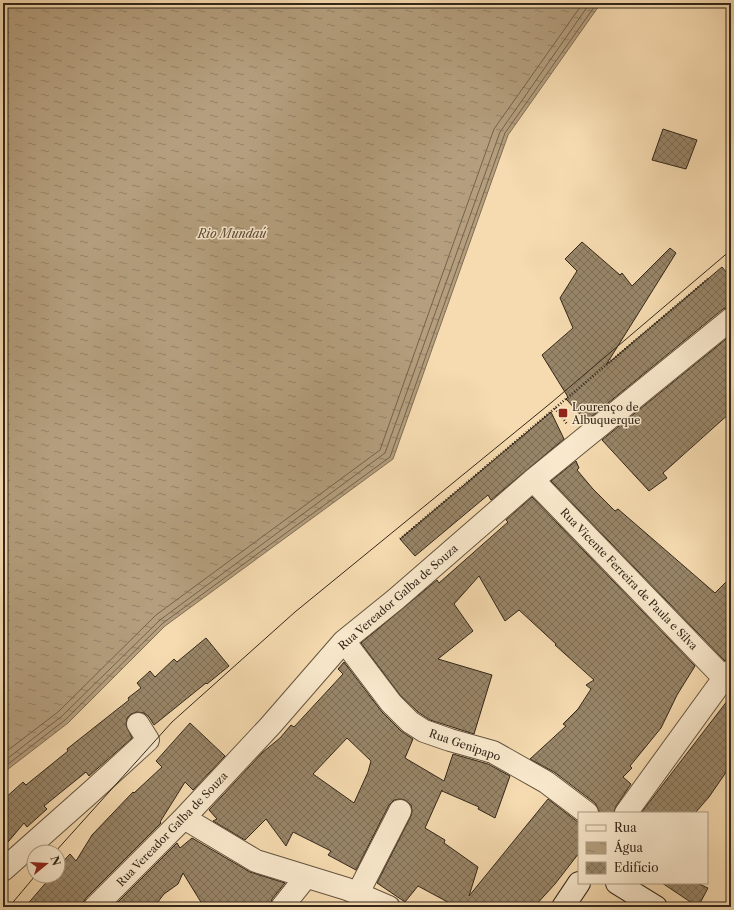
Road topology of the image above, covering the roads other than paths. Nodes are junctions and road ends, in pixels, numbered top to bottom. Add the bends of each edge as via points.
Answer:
1 (731, 320) edge
2 (533, 480) junction
3 (344, 641) junction
4 (728, 675) edge
5 (138, 724) dead end
6 (400, 810) dead end
7 (586, 812) edge
8 (627, 812) edge
9 (184, 818) junction
10 (3, 870) edge
11 (306, 877) junction
12 (578, 884) edge
13 (619, 884) edge
14 (358, 893) junction
15 (95, 907) edge
16 (282, 907) edge
17 (389, 907) edge
18 (563, 907) edge
19 (656, 907) edge

1 - 2 street, Rua Vereador Galba de Souza
2 - 3 street, Rua Vereador Galba de Souza
2 - 4 street, Rua Vicente Ferreira de Paula e Silva
3 - 7 street, Rua Genipapo via 391,704 410,722 424,731 493,752 546,782
3 - 9 street, Rua Vereador Galba de Souza via 270,726
4 - 8 street
5 - 10 street via 148,740
6 - 14 street
9 - 11 street via 256,861
9 - 15 street, Rua Vereador Galba de Souza
11 - 14 street
11 - 16 street
12 - 18 street
13 - 19 street
14 - 17 street

